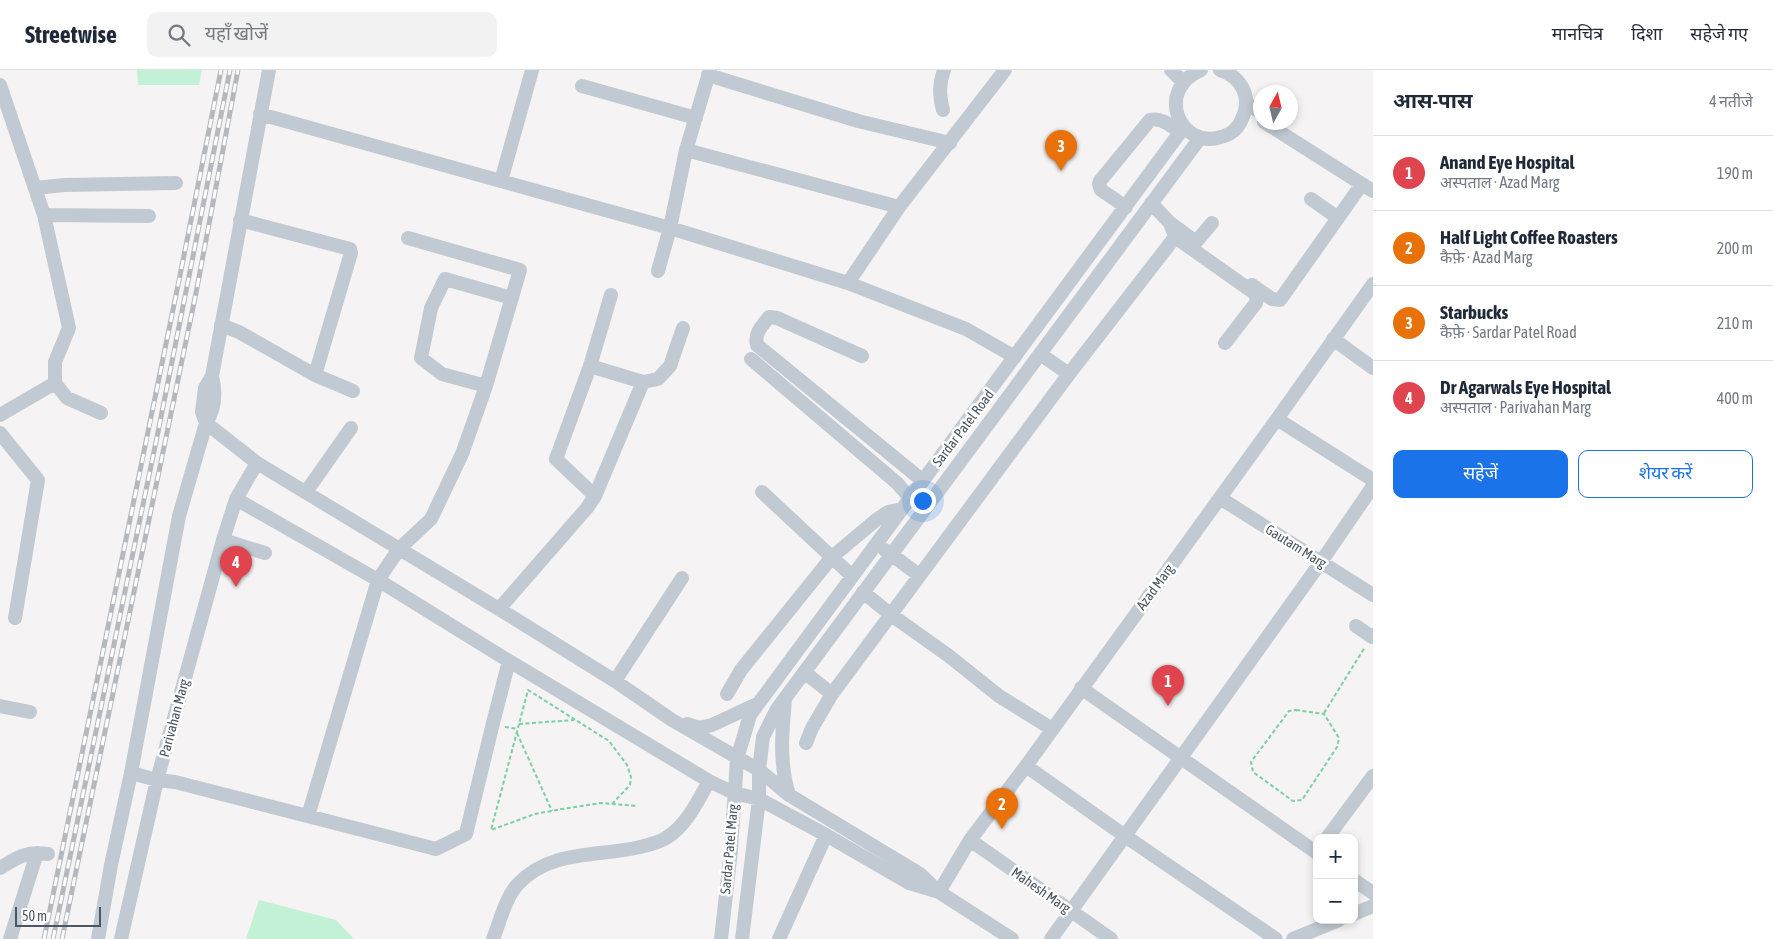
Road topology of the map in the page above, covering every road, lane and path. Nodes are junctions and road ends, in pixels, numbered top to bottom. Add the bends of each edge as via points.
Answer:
1 (269, 70) edge
2 (532, 70) edge
3 (944, 70) edge
4 (1005, 70) edge
5 (1171, 70) edge
6 (1201, 70) edge
7 (1231, 72) edge
8 (709, 73) edge
9 (1183, 82) junction
10 (0, 86) edge
11 (582, 86) dead end
12 (1246, 108) junction
13 (943, 110) dead end
14 (1253, 110) edge
15 (260, 114) junction
16 (1253, 114) edge
17 (696, 118) junction
18 (1182, 130) junction
19 (1277, 130) edge
20 (1288, 130) edge
21 (1200, 138) junction
22 (950, 143) junction
23 (686, 150) junction
24 (501, 181) junction
25 (176, 183) dead end
26 (1369, 186) edge
27 (35, 188) junction
28 (1311, 199) dead end
29 (1151, 203) junction
30 (900, 207) junction
31 (1126, 207) junction
32 (44, 215) junction
33 (149, 216) dead end
34 (1338, 218) junction
35 (240, 220) junction
36 (1170, 223) junction
37 (1212, 223) dead end
38 (670, 228) junction
39 (1175, 237) junction
40 (408, 238) dead end
41 (1196, 242) junction
42 (658, 271) dead end
43 (848, 283) junction
44 (1373, 284) edge
45 (611, 295) dead end
46 (512, 298) junction
47 (221, 325) junction
48 (683, 328) dead end
49 (1333, 339) junction
50 (1225, 343) dead end
51 (1040, 354) junction
52 (862, 356) dead end
53 (1015, 357) junction
54 (751, 359) dead end
55 (590, 366) junction
56 (1373, 368) edge
57 (315, 374) junction
58 (1069, 374) junction
59 (643, 382) junction
60 (55, 383) junction
61 (486, 386) junction
62 (353, 391) dead end
63 (101, 413) dead end
64 (0, 415) edge
65 (1277, 419) junction
66 (206, 423) junction
67 (351, 428) dead end
68 (0, 432) edge
69 (256, 463) junction
70 (1373, 480) edge
71 (923, 481) junction
72 (1373, 486) edge
73 (306, 492) junction
74 (762, 492) dead end
75 (595, 496) junction
76 (1220, 498) junction
77 (236, 499) junction
78 (902, 509) junction
79 (908, 531) junction
80 (223, 540) junction
81 (876, 544) junction
82 (399, 550) junction
83 (265, 552) dead end
84 (890, 555) junction
85 (832, 557) junction
86 (1321, 562) junction
87 (919, 575) junction
88 (852, 576) junction
89 (682, 578) dead end
90 (378, 580) junction
91 (863, 592) junction
92 (1373, 595) edge
93 (499, 609) junction
94 (890, 614) junction
95 (15, 618) dead end
96 (1356, 626) dead end
97 (1372, 636) edge
98 (510, 662) junction
99 (804, 672) junction
100 (615, 681) junction
101 (1081, 688) junction
102 (726, 694) dead end
103 (832, 694) junction
104 (786, 697) junction
105 (760, 702) junction
106 (0, 706) edge
107 (30, 712) dead end
108 (1324, 714) junction
109 (575, 720) junction
110 (672, 720) junction
111 (519, 724) junction
112 (1052, 729) junction
113 (517, 733) junction
114 (806, 743) dead end
115 (1181, 758) junction
116 (737, 759) junction
117 (1026, 766) junction
118 (759, 770) junction
119 (131, 773) junction
120 (1373, 776) edge
121 (157, 780) junction
122 (709, 781) junction
123 (734, 793) junction
124 (789, 794) junction
125 (759, 800) junction
126 (612, 804) junction
127 (637, 806) dead end
128 (552, 811) junction
129 (308, 816) junction
130 (1331, 834) edge
131 (826, 835) junction
132 (1125, 836) junction
133 (970, 840) junction
134 (1313, 850) edge
135 (0, 868) edge
136 (1358, 883) edge
137 (939, 892) junction
138 (1373, 893) edge
139 (1373, 906) edge
140 (1071, 911) junction
141 (1358, 912) edge
142 (1329, 924) edge
143 (10, 939) edge
144 (98, 939) edge
145 (121, 939) edge
146 (493, 939) edge
147 (721, 939) edge
148 (742, 939) edge
149 (780, 939) edge
150 (1012, 939) edge
151 (1051, 939) edge
152 (1111, 939) edge
153 (1276, 939) edge
154 (1293, 939) edge

1 - 15 street
2 - 24 street
3 - 13 street via 940,82
4 - 22 street
5 - 9 street
6 - 9 street
7 - 12 street via 1244,90
8 - 17 street
8 - 22 street via 858,121
9 - 18 street via 1175,100
10 - 27 street
11 - 17 street
12 - 14 street
12 - 16 street
12 - 21 street via 1239,125 1228,135
15 - 24 street
15 - 35 street
17 - 23 street
18 - 21 street
18 - 31 street, Sardar Patel Road
18 - 31 street via 1155,118 1150,120 1100,181 1101,190
19 - 26 street
20 - 26 street
21 - 29 street, Sardar Patel Road
22 - 30 street
23 - 30 street
23 - 38 street
24 - 38 street
25 - 27 street
26 - 34 street
27 - 32 street
28 - 34 street
29 - 36 street
29 - 51 street, Sardar Patel Road
30 - 43 street
31 - 53 street, Sardar Patel Road
32 - 33 street
32 - 60 street via 69,328 55,362
34 - 41 street via 1280,300 1263,294
35 - 47 street
35 - 57 street via 350,249
36 - 39 street
36 - 41 street
37 - 41 street
38 - 42 street
38 - 43 street
39 - 50 street via 1257,296 1256,304
39 - 58 street
40 - 46 street via 520,270
43 - 53 street via 966,329
44 - 49 street, Azad Marg
45 - 55 street
46 - 61 street
46 - 61 street via 445,279 430,308 421,358 442,374
47 - 57 street
47 - 66 street via 212,376 205,388 202,412
48 - 59 street via 670,366 658,379
49 - 56 street
49 - 65 street, Azad Marg
51 - 58 street
51 - 79 street, Sardar Patel Road
52 - 71 street via 777,318 769,318 758,331 756,340 757,345
53 - 71 street, Sardar Patel Road
54 - 78 street via 896,483
55 - 59 street
55 - 75 street via 556,459
57 - 62 street
58 - 87 street
59 - 75 street
60 - 63 street via 67,398
60 - 64 street
61 - 82 street via 462,454 431,519
65 - 70 street
65 - 76 street, Azad Marg
66 - 69 street
66 - 119 street, Parivahan Marg via 179,516
67 - 73 street
68 - 95 street via 38,480
69 - 73 street
69 - 77 street, Parivahan Marg
71 - 78 street, Sardar Patel Road
72 - 86 street
73 - 82 street
74 - 85 street
75 - 93 street
76 - 86 street, Gautam Marg
76 - 101 street, Azad Marg
77 - 80 street, Parivahan Marg
77 - 90 street
78 - 79 street
78 - 81 street, Sardar Patel Road
78 - 85 street via 888,512 876,520
79 - 84 street, Sardar Patel Road
80 - 83 street
80 - 121 street, Parivahan Marg
81 - 84 street
81 - 88 street, Sardar Patel Road
82 - 90 street
82 - 93 street
84 - 87 street
84 - 91 street, Sardar Patel Road
85 - 88 street
85 - 102 street via 741,670
86 - 92 street, Gautam Marg
86 - 115 street
87 - 94 street
88 - 105 street, Sardar Patel Road
89 - 100 street
90 - 98 street
90 - 129 street
91 - 94 street
91 - 99 street, Sardar Patel Road
93 - 100 street
94 - 103 street
94 - 112 street via 999,696
96 - 97 street
97 - 108 path
98 - 122 street
98 - 129 street via 466,834 436,848
99 - 103 street
99 - 104 street, Sardar Patel Road
100 - 110 street
101 - 112 street, Azad Marg
101 - 115 street
103 - 114 street
104 - 118 street, Sardar Patel Road via 776,709 763,738
104 - 124 street via 781,738 784,778
105 - 110 street via 699,728
105 - 116 street, Sardar Patel Road via 750,716
106 - 107 street
108 - 108 path via 1339,738 1337,746 1302,800 1293,801 1253,772 1252,762 1289,712 1304,710
109 - 111 path
109 - 111 path via 528,690
109 - 126 path via 608,741 627,765 630,784
110 - 116 street
111 - 113 path
112 - 117 street, Azad Marg
113 - 128 path
113 - 128 path via 491,830
115 - 132 street
115 - 134 street
116 - 118 street
116 - 123 street, Sardar Patel Marg
117 - 132 street
117 - 133 street, Azad Marg
118 - 124 street
118 - 125 street, Sardar Patel Road
119 - 121 street
119 - 144 street, Parivahan Marg
120 - 130 street
121 - 129 street
121 - 145 street, Parivahan Marg
122 - 123 street
122 - 146 street via 678,829 665,839 632,849 563,858 529,874 517,884
123 - 125 street
123 - 147 street, Sardar Patel Marg
124 - 137 street via 920,874
125 - 131 street
125 - 148 street, Sardar Patel Road
126 - 127 path
126 - 128 path
131 - 137 street via 910,883
131 - 149 street
132 - 140 street
132 - 153 street
133 - 137 street, Azad Marg
133 - 140 street, Mahesh Marg
135 - 143 street via 21,855 42,854
136 - 138 street
137 - 150 street
139 - 141 street
140 - 151 street
140 - 152 street, Mahesh Marg
142 - 154 street

